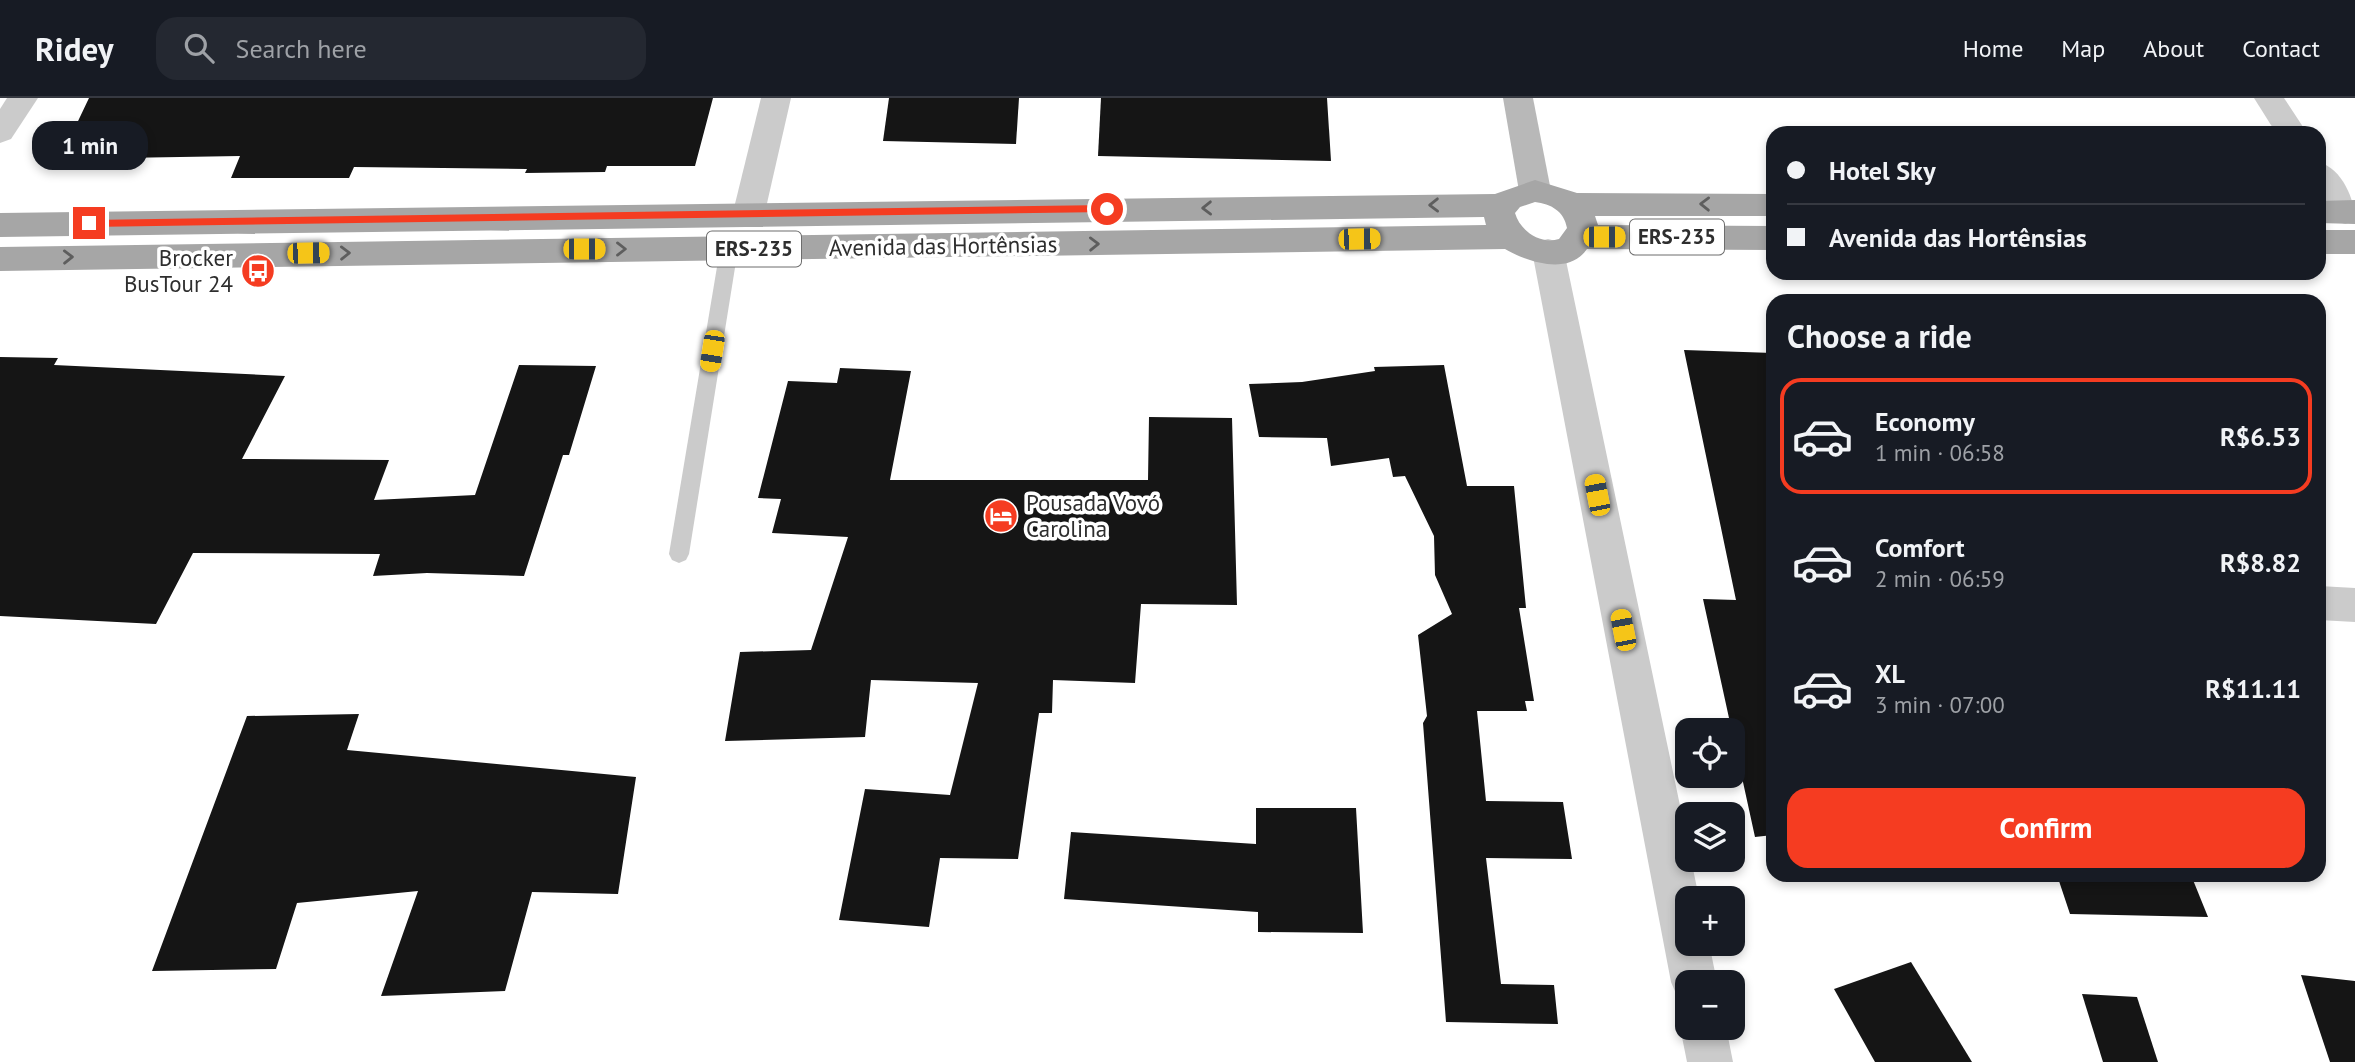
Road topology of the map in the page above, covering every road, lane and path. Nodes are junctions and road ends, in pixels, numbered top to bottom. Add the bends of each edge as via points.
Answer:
1 (23, 98) edge
2 (776, 98) edge
3 (1518, 98) edge
4 (2269, 98) edge
5 (2287, 126) edge
6 (0, 132) edge
7 (2326, 187) edge
8 (1535, 191) junction
9 (1572, 204) junction
10 (1502, 205) junction
11 (1766, 205) edge
12 (749, 212) junction
13 (2343, 220) edge
14 (0, 225) edge
15 (2326, 236) edge
16 (1509, 237) junction
17 (1766, 238) edge
18 (1564, 244) junction
19 (729, 249) junction
20 (0, 259) edge
21 (679, 554) dead end
22 (2326, 603) edge
23 (2355, 605) edge
24 (1692, 970) edge
25 (1706, 1040) edge
26 (1710, 1062) edge

1 - 6 street
2 - 12 street
3 - 8 street
4 - 5 street
7 - 13 street
8 - 9 main road via 1549,192
8 - 10 main road via 1521,192
11 -> 9 main road, ERS-235
9 - 18 main road via 1582,220
10 -> 12 main road, Avenida das Hortênsias / ERS-235
10 - 16 main road via 1499,221
12 - 14 main road, Avenida das Hortênsias / ERS-235
13 - 15 main road
16 - 18 main road via 1533,250
19 -> 16 main road, Avenida das Hortênsias / ERS-235
17 - 18 main road, ERS-235
18 - 24 street
20 -> 19 main road, Avenida das Hortênsias / ERS-235
19 - 21 lane
22 - 23 street
25 - 26 street

